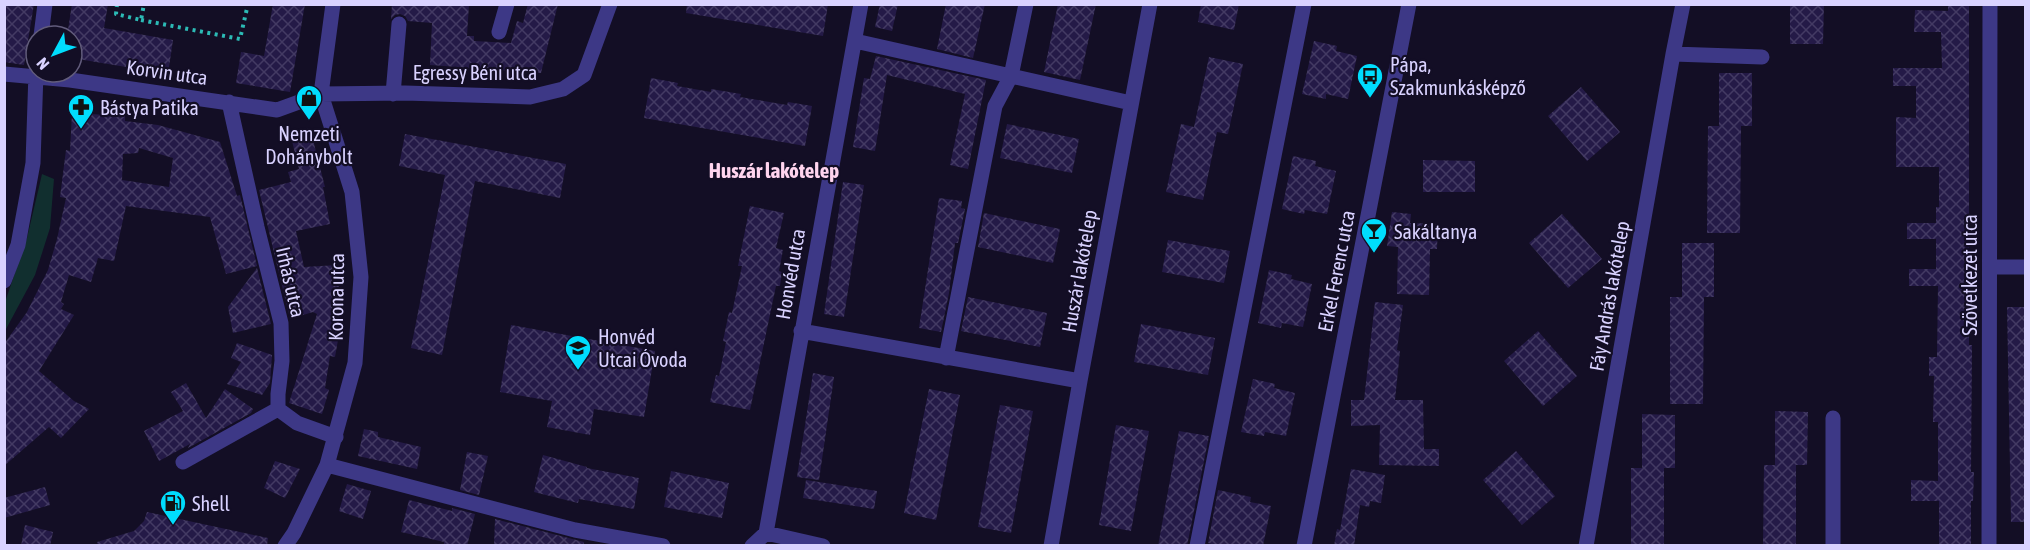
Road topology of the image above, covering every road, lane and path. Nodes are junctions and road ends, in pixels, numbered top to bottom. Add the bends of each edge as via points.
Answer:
1 (45, 4) edge
2 (117, 4) edge
3 (144, 4) edge
4 (248, 4) edge
5 (333, 4) edge
6 (507, 4) edge
7 (610, 4) edge
8 (861, 4) edge
9 (1026, 4) edge
10 (1150, 4) edge
11 (1304, 4) edge
12 (1409, 4) edge
13 (1683, 4) edge
14 (1990, 4) edge
15 (141, 20) junction
16 (42, 24) edge
17 (399, 24) dead end
18 (499, 32) dead end
19 (855, 41) junction
20 (1672, 54) junction
21 (1762, 57) dead end
22 (4, 74) edge
23 (24, 74) edge
24 (1011, 76) junction
25 (84, 81) edge
26 (36, 84) edge
27 (321, 94) junction
28 (393, 94) junction
29 (230, 102) junction
30 (1131, 103) junction
31 (1990, 267) junction
32 (2025, 267) edge
33 (4, 281) edge
34 (801, 331) junction
35 (946, 358) junction
36 (1080, 381) junction
37 (279, 410) junction
38 (1833, 418) dead end
39 (336, 437) junction
40 (183, 462) dead end
41 (327, 465) junction
42 (766, 533) junction
43 (285, 546) edge
44 (663, 546) edge
45 (752, 546) edge
46 (823, 546) edge
47 (1051, 546) edge
48 (1197, 546) edge
49 (1304, 546) edge
50 (1586, 546) edge
51 (1833, 546) edge
52 (1989, 546) edge

1 - 16 street
2 - 15 path via 116,14
3 - 15 path
4 - 15 path via 240,39
5 - 27 street, Korona utca
6 - 18 street
7 - 28 street, Egressy Béni utca via 585,75 563,89 530,97
8 - 19 street, Honvéd utca
9 - 24 street
10 - 30 street, Huszár lakótelep
11 - 48 street
12 - 49 street, Erkel Ferenc utca
13 - 20 street, Fáy András lakótelep
14 - 31 street, Szövetkezet utca
17 - 28 street
19 - 24 street
19 - 34 street, Honvéd utca
20 - 21 street
20 - 50 street, Fáy András lakótelep
22 - 23 street, Korvin utca
24 - 30 street
24 - 35 street via 994,106
25 - 29 street, Korvin utca
26 - 33 street via 33,163 18,245
27 - 28 street, Egressy Béni utca
27 - 29 street, Korvin utca via 277,110
27 - 39 street, Korona utca via 352,192 361,277 356,363
29 - 37 street, Irhás utca via 281,322
30 - 36 street, Huszár lakótelep
31 - 32 street
31 - 52 street, Szövetkezet utca
34 - 35 street
34 - 42 street, Honvéd utca
35 - 36 street
36 - 47 street, Huszár lakótelep
37 - 39 street via 297,423
37 - 40 street
38 - 51 street
39 - 41 street, Korona utca
41 - 43 street, Korona utca
41 - 44 street via 575,530
42 - 45 street
42 - 46 street

